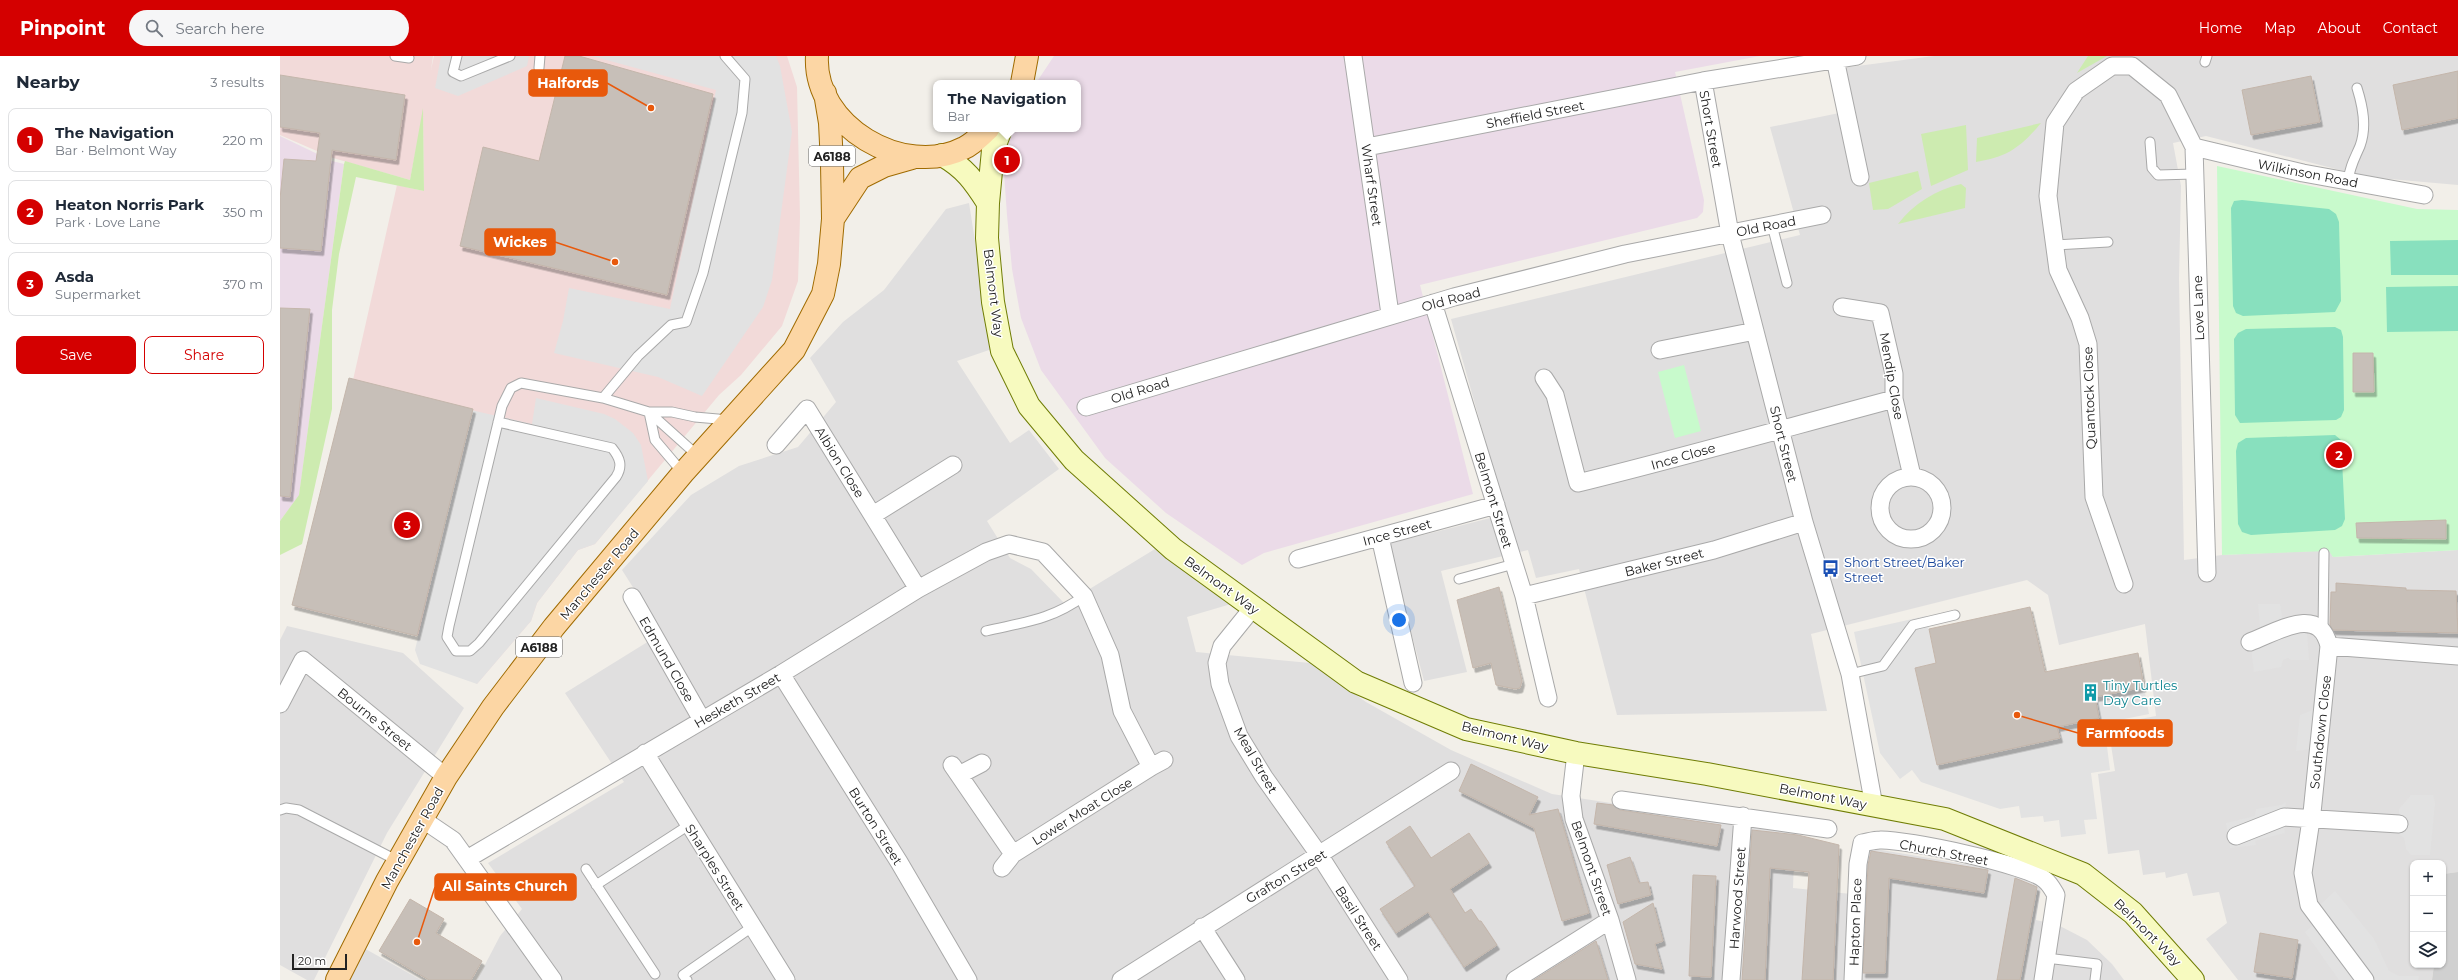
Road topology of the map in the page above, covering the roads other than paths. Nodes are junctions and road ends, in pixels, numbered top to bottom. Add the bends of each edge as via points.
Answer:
1 (395, 56) edge
2 (457, 56) edge
3 (510, 56) edge
4 (540, 56) edge
5 (725, 56) edge
6 (1027, 56) edge
7 (1352, 56) edge
8 (1857, 56) edge
9 (409, 58) dead end
10 (815, 58) edge
11 (1836, 59) junction
12 (2132, 61) edge
13 (539, 68) dead end
14 (1023, 80) edge
15 (1702, 81) junction
16 (2357, 88) dead end
17 (825, 93) junction
18 (984, 132) edge
19 (1000, 132) edge
20 (2150, 142) dead end
21 (1367, 147) junction
22 (2194, 147) junction
23 (942, 155) junction
24 (917, 157) junction
25 (2194, 174) junction
26 (1860, 177) dead end
27 (2348, 181) junction
28 (2424, 195) dead end
29 (988, 203) junction
30 (1822, 215) dead end
31 (833, 218) junction
32 (1772, 225) junction
33 (1730, 234) junction
34 (2108, 242) dead end
35 (2054, 245) junction
36 (1787, 283) dead end
37 (1433, 303) junction
38 (1842, 307) dead end
39 (1390, 314) junction
40 (1756, 331) junction
41 (1660, 350) dead end
42 (1544, 378) dead end
43 (603, 398) junction
44 (1894, 399) junction
45 (1086, 407) dead end
46 (649, 412) junction
47 (731, 420) junction
48 (498, 422) junction
49 (1780, 429) junction
50 (776, 445) dead end
51 (698, 456) junction
52 (953, 466) dead end
53 (683, 473) junction
54 (1912, 476) dead end
55 (1496, 505) junction
56 (873, 515) junction
57 (1804, 522) junction
58 (1380, 537) junction
59 (1009, 544) joint
60 (2324, 553) dead end
61 (1298, 559) dead end
62 (1514, 564) junction
63 (2207, 573) dead end
64 (1459, 579) dead end
65 (2124, 584) dead end
66 (918, 589) junction
67 (1084, 596) junction
68 (1524, 596) junction
69 (632, 597) dead end
70 (1247, 615) dead end
71 (1955, 615) dead end
72 (2323, 630) junction
73 (986, 631) dead end
74 (2250, 642) dead end
75 (2329, 646) junction
76 (2458, 656) edge
77 (781, 674) junction
78 (1850, 674) junction
79 (1413, 683) dead end
80 (1548, 698) dead end
81 (280, 704) edge
82 (702, 720) junction
83 (645, 753) junction
84 (1576, 753) junction
85 (982, 763) dead end
86 (1451, 771) dead end
87 (446, 776) junction
88 (1621, 800) dead end
89 (1874, 806) junction
90 (280, 810) edge
91 (1743, 816) junction
92 (2311, 818) junction
93 (422, 819) junction
94 (2399, 824) dead end
95 (689, 825) junction
96 (1828, 829) dead end
97 (2236, 836) dead end
98 (1013, 854) junction
99 (1320, 856) junction
100 (466, 859) junction
101 (398, 861) junction
102 (1858, 864) joint
103 (1002, 868) dead end
104 (586, 870) dead end
105 (596, 884) junction
106 (1610, 920) junction
107 (752, 927) junction
108 (1202, 927) junction
109 (2046, 958) junction
110 (655, 974) dead end
111 (337, 980) edge
112 (553, 980) edge
113 (687, 980) edge
114 (786, 980) edge
115 (968, 980) edge
116 (1121, 980) edge
117 (1236, 980) edge
118 (1399, 980) edge
119 (1515, 980) edge
120 (1627, 980) edge
121 (1731, 980) edge
122 (1853, 980) edge
123 (2042, 980) edge
124 (2095, 980) edge
125 (2193, 980) edge
126 (2365, 980) edge

1 - 9 lane
2 - 3 lane via 453,72 461,76
4 - 13 lane
5 - 43 lane via 745,79 742,113 703,273 686,322 671,325 638,356
6 - 14 main road
7 - 21 street, Wharf Street
8 - 11 street, Sheffield Street
10 - 17 main road
11 - 15 street, Sheffield Street
11 - 26 street
12 - 22 street, Love Lane via 2168,95
12 - 35 street, Quantock Close via 2112,66 2076,91 2054,122 2048,196
15 - 21 street, Sheffield Street
15 - 33 street, Short Street
16 - 27 lane via 2364,123 2360,145 2350,164
17 - 24 main road via 840,118 862,138 888,151
17 - 31 main road, Manchester Road / A6188 via 830,123
18 - 23 main road via 965,148
19 - 29 street, Belmont Way via 993,150
20 - 25 lane via 2152,168 2158,175
21 - 39 street, Wharf Street
22 - 25 street, Love Lane
22 - 27 street, Wilkinson Road via 2303,174
23 - 24 main road
23 - 29 street via 960,165 976,183
24 - 31 main road, Manchester Road / A6188 via 884,166 860,178
25 - 63 street, Love Lane
27 - 28 street, Wilkinson Road
29 - 84 street, Belmont Way via 987,238 992,295 1002,351 1029,406 1074,460 1173,549 1356,682 1466,729
30 - 32 street, Old Road
31 - 47 main road, Manchester Road / A6188 via 823,294 794,350
32 - 33 street, Old Road
32 - 36 lane
33 - 37 street, Old Road via 1625,254
33 - 40 street, Short Street
34 - 35 lane
35 - 65 street, Quantock Close via 2058,270 2080,318 2088,344 2094,497
37 - 39 street, Old Road
37 - 55 street, Belmont Street
38 - 44 street, Mendip Close via 1880,313 1894,374
39 - 45 street, Old Road
40 - 41 street
40 - 49 street, Short Street
42 - 49 street, Ince Close via 1555,395 1578,483 1678,459
43 - 46 lane
43 - 48 lane via 521,383 511,388
44 - 49 street, Ince Close
44 - 54 street, Mendip Close
46 - 47 lane via 672,412
46 - 51 lane
46 - 53 lane via 655,440
47 - 51 main road, Manchester Road / A6188
48 - 48 lane via 447,636 456,651 470,651 479,643 616,477 620,466 619,457 612,448
49 - 57 street, Short Street
50 - 56 street, Albion Close via 813,403
51 - 53 main road, Manchester Road / A6188
52 - 56 street
53 - 87 main road, Manchester Road / A6188 via 554,627
55 - 58 street, Ince Street
55 - 62 street, Belmont Street
56 - 66 street, Albion Close
57 - 68 street, Baker Street via 1714,550
57 - 78 street, Short Street
58 - 61 street, Ince Street
58 - 79 street
59 - 66 street, Hesketh Street via 986,552
59 - 67 street, Lower Moat Close via 1043,552
60 - 72 lane
62 - 64 lane
62 - 68 street, Belmont Street
66 - 77 street, Hesketh Street
67 - 73 lane via 1064,610 1040,619
67 - 98 street, Lower Moat Close via 1110,655 1122,711 1157,764
68 - 80 street, Belmont Street
69 - 82 street, Edmund Close
70 - 99 street, Meal Street via 1222,646 1217,663 1220,684 1239,736 1264,777
71 - 78 lane via 1913,626 1883,666
72 - 74 street via 2314,623 2301,623
72 - 75 street
75 - 76 street
75 - 92 street, Southdown Close
77 - 82 street, Hesketh Street
77 - 115 street, Burton Street via 899,862
78 - 89 street, Short Street
81 - 87 street, Bourne Street via 303,660
82 - 83 street, Hesketh Street
83 - 95 street, Sharples Street
83 - 100 street, Hesketh Street
84 - 89 street, Belmont Way via 1707,774
84 - 106 street, Belmont Street via 1571,796 1574,818
85 - 98 street via 955,770
86 - 99 street, Grafton Street
87 - 93 main road, Manchester Road / A6188
88 - 91 street
89 - 125 street, Belmont Way via 1944,819 2083,874 2133,913
90 - 101 lane via 299,810
91 - 96 street
91 - 121 street, Harwood Street
92 - 94 street
92 - 97 street via 2284,817
92 - 126 street, Southdown Close via 2303,873 2309,905
93 - 100 street via 446,834
93 - 101 main road, Manchester Road / A6188
95 - 105 lane
95 - 107 street, Sharples Street
98 - 103 street, Lower Moat Close
99 - 108 street, Grafton Street
99 - 118 street, Basil Street
100 - 112 street
101 - 111 main road, Manchester Road / A6188
102 - 109 street, Church Street via 1862,843 1880,840 1957,852 2026,870 2045,879 2056,895
102 - 122 street, Hapton Place
104 - 105 lane
105 - 110 lane
106 - 119 street
106 - 120 street, Belmont Street
107 - 113 lane via 683,975
107 - 114 street, Sharples Street
108 - 116 street, Grafton Street
108 - 117 street
109 - 123 street
109 - 124 lane via 2097,964

